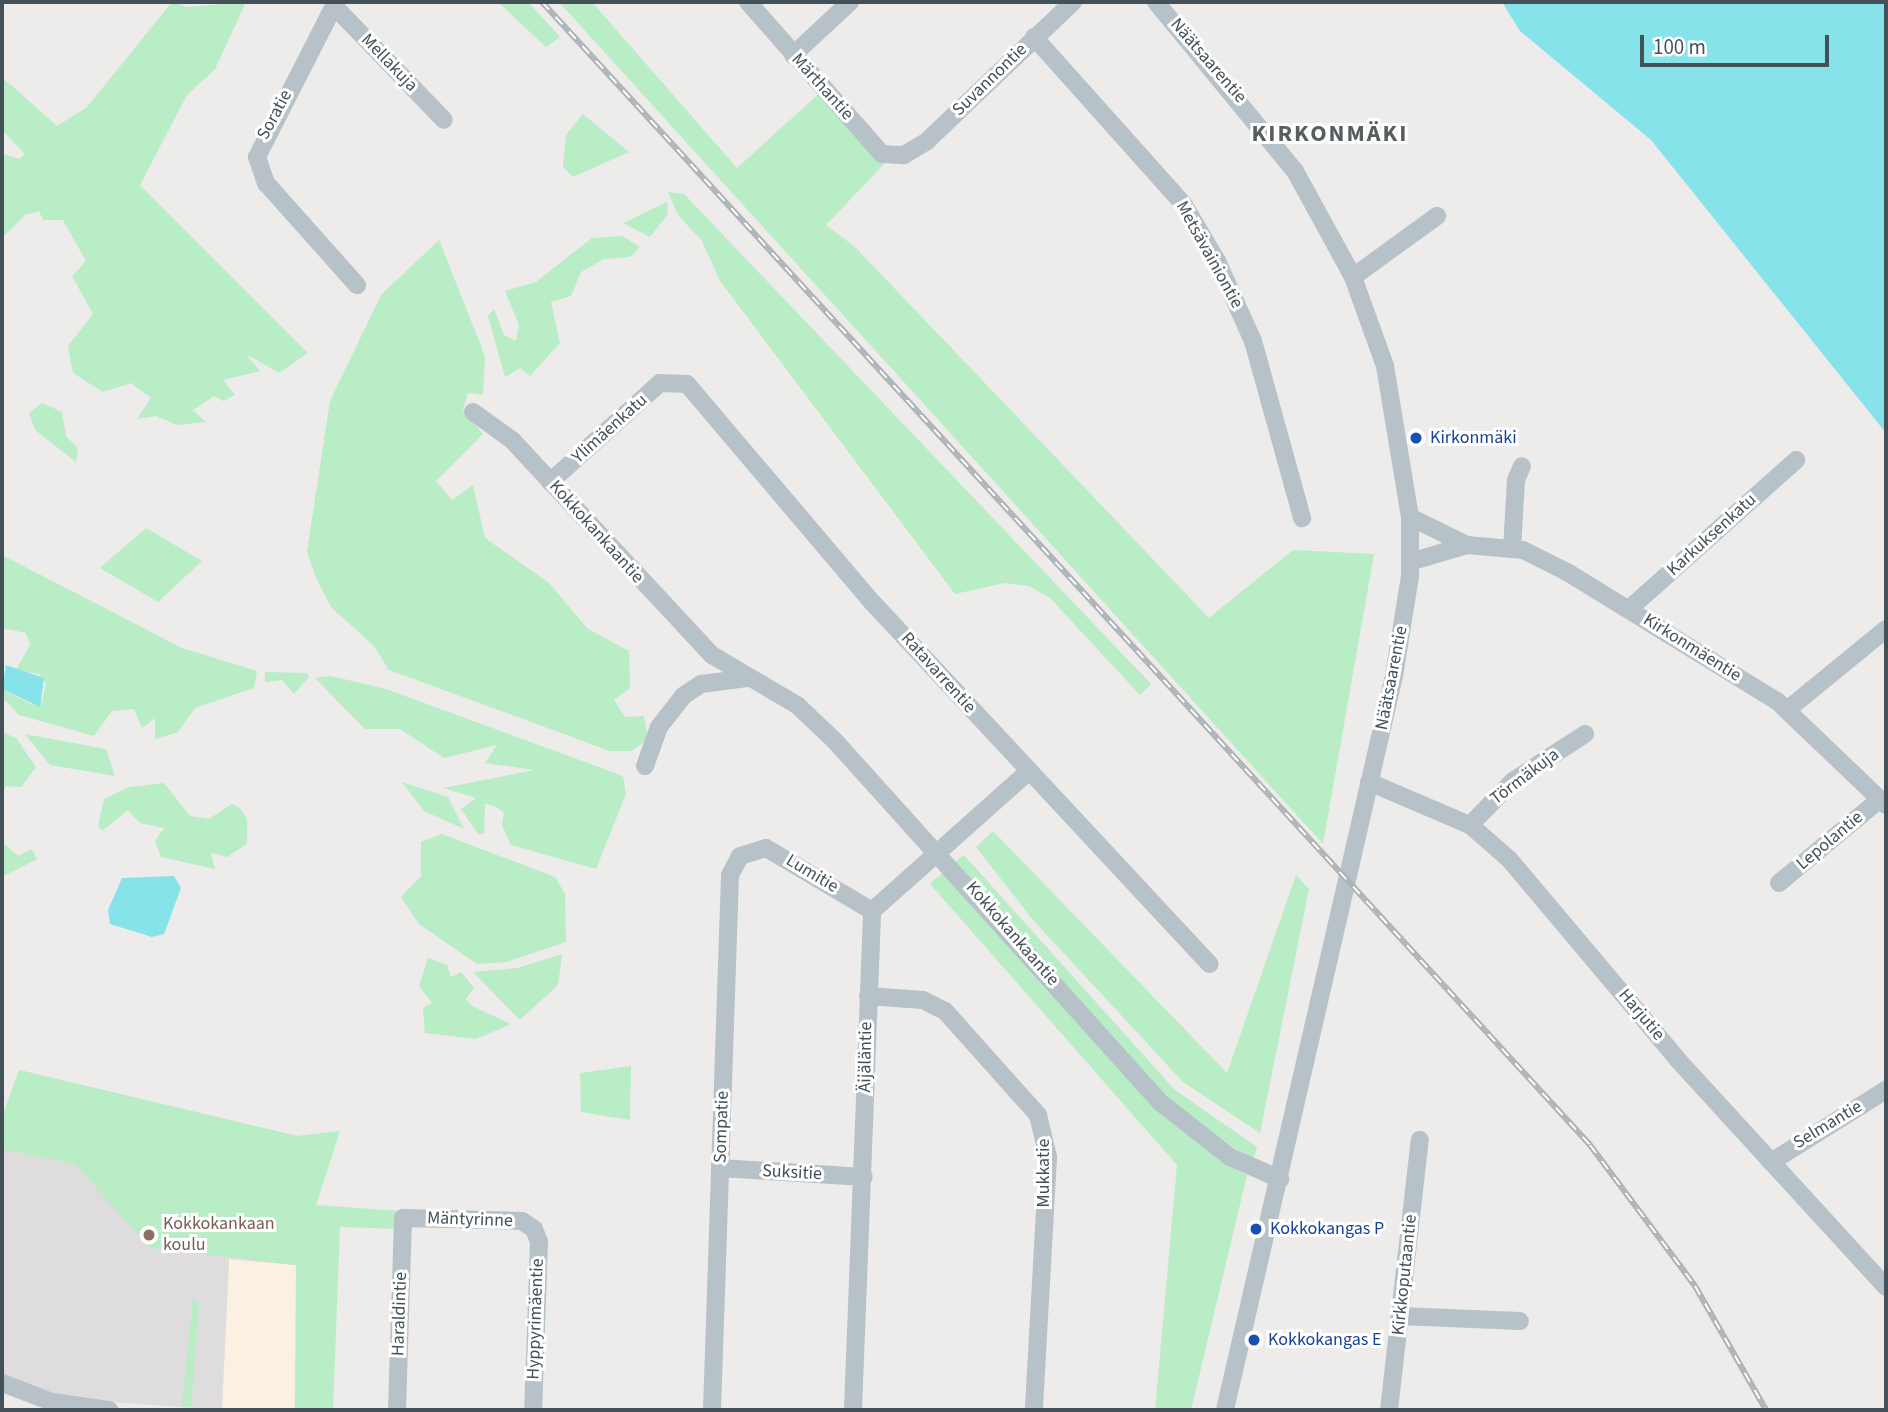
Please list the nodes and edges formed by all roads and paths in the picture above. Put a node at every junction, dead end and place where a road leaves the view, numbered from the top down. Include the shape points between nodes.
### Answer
1 (748, 2) edge
2 (849, 2) edge
3 (1073, 2) edge
4 (1156, 2) edge
5 (335, 4) edge
6 (1034, 37) junction
7 (793, 55) junction
8 (444, 120) dead end
9 (904, 155) joint
10 (1437, 216) dead end
11 (1353, 277) junction
12 (358, 285) dead end
13 (672, 380) joint
14 (473, 412) dead end
15 (1796, 460) dead end
16 (1522, 466) dead end
17 (550, 482) junction
18 (1410, 517) junction
19 (1302, 519) dead end
20 (1467, 545) junction
21 (1512, 549) junction
22 (1410, 562) junction
23 (1629, 609) junction
24 (1886, 629) edge
25 (751, 678) junction
26 (1787, 710) junction
27 (1585, 734) dead end
28 (645, 766) dead end
29 (1027, 773) junction
30 (1370, 782) junction
31 (1883, 802) edge
32 (1470, 825) junction
33 (749, 850) joint
34 (940, 852) junction
35 (1779, 883) dead end
36 (872, 911) junction
37 (1210, 964) dead end
38 (868, 996) junction
39 (1886, 1090) edge
40 (1420, 1140) dead end
41 (1771, 1161) junction
42 (720, 1168) junction
43 (863, 1177) junction
44 (1280, 1179) junction
45 (403, 1217) joint
46 (534, 1229) joint
47 (1886, 1287) edge
48 (1400, 1316) junction
49 (1520, 1321) dead end
50 (2, 1383) edge
51 (51, 1406) edge
52 (109, 1410) edge
53 (397, 1410) edge
54 (533, 1410) edge
55 (712, 1410) edge
56 (853, 1410) edge
57 (1034, 1410) edge
58 (1225, 1410) edge
59 (1389, 1410) edge

1 - 7 street, Märthantie
2 - 7 street
3 - 6 street, Suvannontie
4 - 11 street, Näätsaarentie via 1295,171
5 - 8 street, Mellakuja
5 - 12 street, Soratie via 257,157 266,183
6 - 9 street, Suvannontie via 927,141
6 - 19 street, Metsävainiontie via 1175,194 1217,261 1254,341
7 - 9 street, Märthantie via 882,155
10 - 11 street
11 - 18 street, Näätsaarentie via 1385,366
13 - 17 street, Ylimäenkatu
13 - 29 street, Ratavarrentie via 687,384
14 - 17 street, Kokkokankaantie via 512,440
15 - 23 street, Karkuksenkatu
16 - 21 street via 1516,480
17 - 25 street, Kokkokankaantie via 695,640
18 - 20 street, Kirkonmäentie
18 - 22 street, Näätsaarentie
20 - 21 street, Kirkonmäentie
20 - 22 street, Kirkonmäentie
21 - 23 street, Kirkonmäentie
22 - 30 street, Näätsaarentie
23 - 26 street, Kirkonmäentie
24 - 26 street
25 - 28 street via 719,679 682,696 659,727
25 - 34 street, Kokkokankaantie via 812,718
26 - 31 street, Kirkonmäentie
27 - 32 street, Törmäkuja via 1513,782
29 - 34 street
29 - 37 street, Ratavarrentie
30 - 32 street, Harjutie
30 - 44 street, Näätsaarentie
31 - 35 street, Lepolantie
32 - 41 street, Harjutie via 1509,859
33 - 36 street, Lumitie via 773,851
33 - 42 street, Sompatie via 730,874
34 - 36 street
34 - 44 street, Kokkokankaantie via 1161,1103 1230,1157
36 - 38 street, Äijäläntie
38 - 43 street, Äijäläntie
38 - 57 street, Mukkatie via 923,1000 945,1011 1038,1115 1048,1157
39 - 41 street, Selmantie
40 - 48 street, Kirkkoputaantie
41 - 47 street, Harjutie
42 - 43 street, Suksitie
42 - 55 street, Sompatie
43 - 56 street, Äijäläntie
44 - 58 street, Näätsaarentie
45 - 46 street, Mäntyrinne via 522,1221
45 - 53 street, Haraldintie
46 - 54 street, Hyppyrimäentie via 539,1242
48 - 49 street
48 - 59 street, Kirkkoputaantie
50 - 51 street
51 - 52 street

